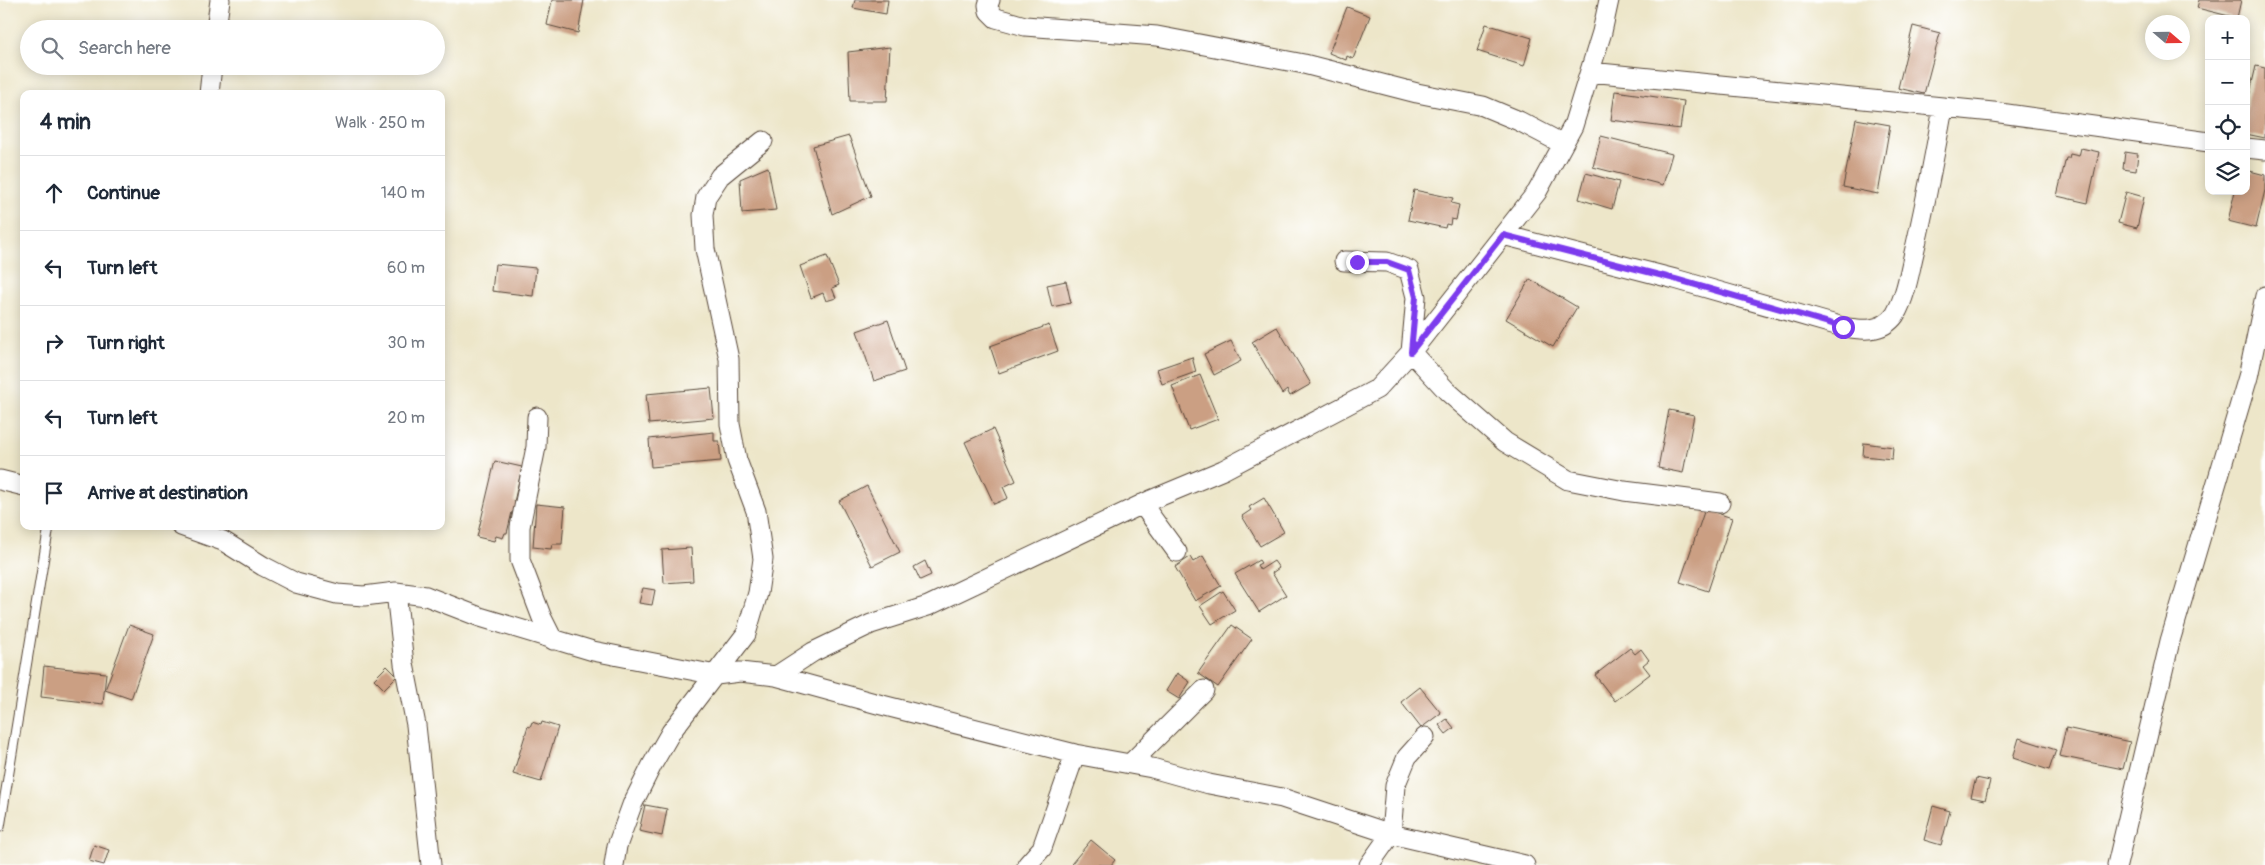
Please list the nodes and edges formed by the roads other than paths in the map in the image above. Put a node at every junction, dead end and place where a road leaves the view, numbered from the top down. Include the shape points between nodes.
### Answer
1 (220, 0) edge
2 (990, 0) edge
3 (1609, 0) edge
4 (217, 20) edge
5 (1590, 72) junction
6 (211, 75) edge
7 (209, 90) edge
8 (1943, 108) junction
9 (763, 141) dead end
10 (2205, 141) edge
11 (1563, 144) junction
12 (2250, 148) edge
13 (2265, 150) edge
14 (1503, 235) junction
15 (1344, 261) dead end
16 (2265, 296) edge
17 (1411, 352) junction
18 (538, 417) dead end
19 (0, 480) edge
20 (20, 485) edge
21 (1720, 502) dead end
22 (1142, 504) junction
23 (48, 530) edge
24 (193, 530) edge
25 (1177, 552) dead end
26 (396, 592) junction
27 (553, 640) junction
28 (716, 674) junction
29 (776, 676) junction
30 (1204, 690) dead end
31 (1425, 737) dead end
32 (1075, 754) junction
33 (1130, 764) junction
34 (0, 827) edge
35 (1391, 834) junction
36 (431, 865) edge
37 (614, 865) edge
38 (1027, 865) edge
39 (1369, 865) edge
40 (1525, 865) edge
41 (2118, 865) edge

1 - 4 street
2 - 11 street via 989,11 996,18 1026,26 1157,36 1304,64 1483,106
3 - 5 street
5 - 8 street
5 - 11 street via 1573,126
6 - 7 street
8 - 10 street
8 - 14 street via 1927,201 1906,287 1894,315 1881,326 1868,331
9 - 28 street via 720,176 706,197 703,215 705,249 729,359 730,424 737,460 756,511 763,559 758,593 746,634
11 - 14 street via 1537,192
12 - 13 street
14 - 17 street
15 - 17 street via 1387,262 1409,270 1416,297
16 - 41 street via 2248,377 2170,641
17 - 21 street via 1447,391 1505,442 1568,480 1624,491
17 - 22 street via 1377,389 1223,470
18 - 27 street via 536,447 520,527 520,560
19 - 20 street
22 - 25 street
22 - 29 street via 928,606 871,624 813,652
23 - 34 lane
24 - 26 street via 223,540 296,583 337,594 364,596
26 - 27 street via 426,596 480,618
26 - 36 street via 404,664 416,725
27 - 28 street via 593,651
28 - 29 street via 740,672
28 - 37 street via 671,732 652,765 632,805 617,846
29 - 32 street
30 - 33 street
31 - 35 street via 1407,757 1395,786
32 - 33 street
32 - 38 street via 1042,848
33 - 35 street via 1282,798
35 - 39 street
35 - 40 street

